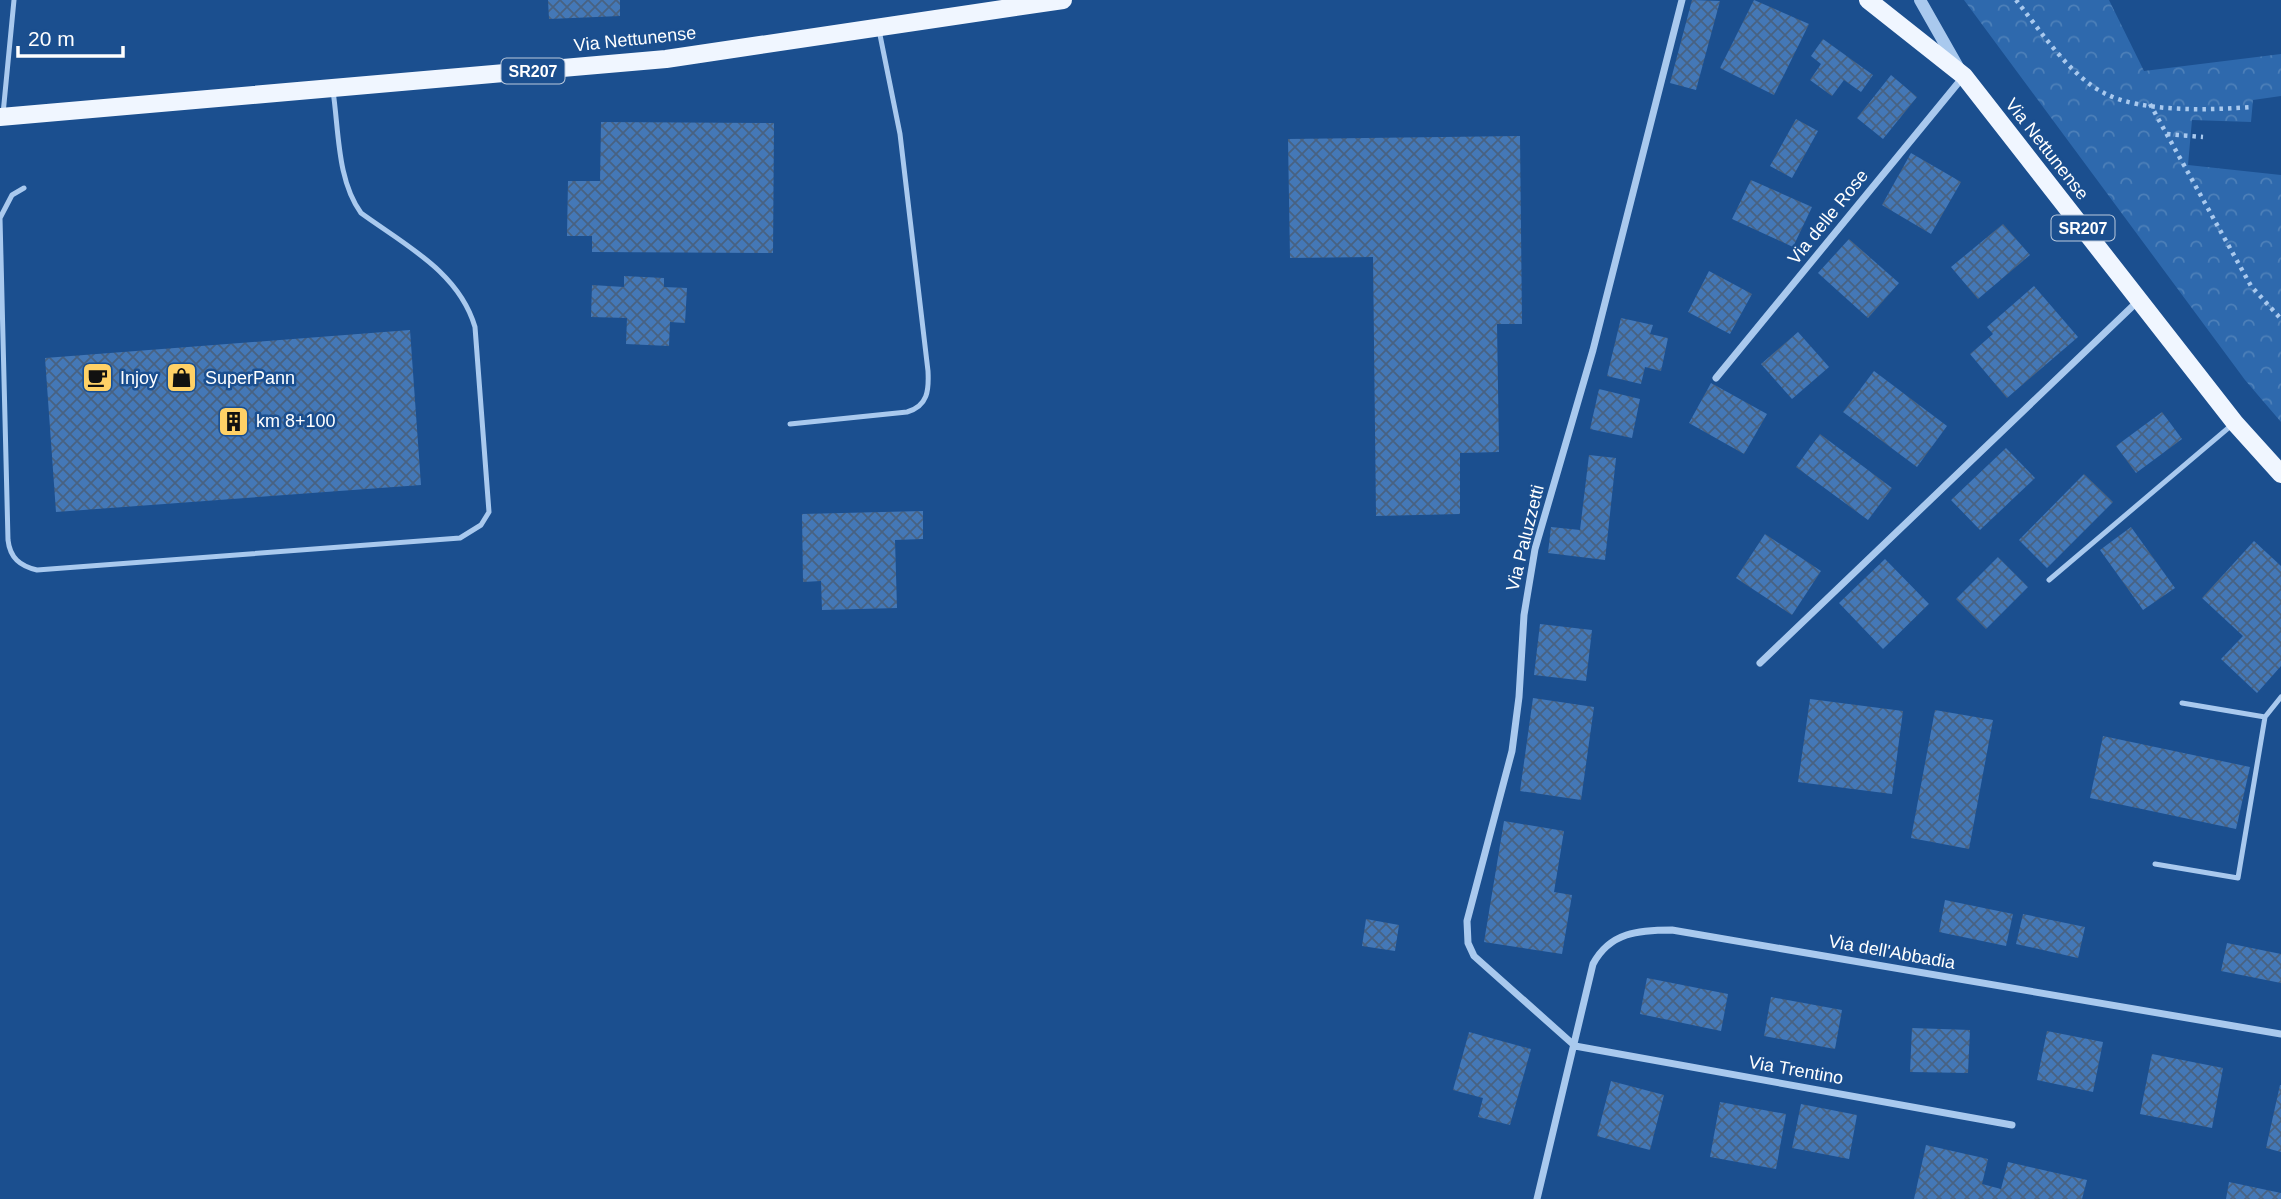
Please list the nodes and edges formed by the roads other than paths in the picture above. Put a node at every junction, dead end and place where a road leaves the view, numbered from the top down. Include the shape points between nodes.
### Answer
1 (14, 0) edge
2 (1063, 0) edge
3 (1682, 0) edge
4 (1868, 0) edge
5 (1920, 0) edge
6 (878, 27) junction
7 (1964, 76) junction
8 (332, 88) junction
9 (1, 117) edge
10 (24, 188) dead end
11 (2139, 300) junction
12 (1716, 378) dead end
13 (2235, 423) junction
14 (790, 424) dead end
15 (2281, 474) edge
16 (2049, 580) dead end
17 (1760, 663) dead end
18 (2281, 697) edge
19 (2182, 703) dead end
20 (2264, 717) junction
21 (2155, 864) dead end
22 (2281, 1034) edge
23 (1575, 1046) junction
24 (2012, 1125) dead end
25 (1537, 1199) edge

1 - 9 lane
2 - 6 main road, Via Nettunense / SR207
3 - 23 street, Via Paluzzetti via 1592,351 1532,561 1512,751 1467,922 1474,956
4 - 7 main road, Via Nettunense / SR207
5 - 7 street
6 - 8 main road, Via Nettunense / SR207 via 666,59
6 - 14 lane via 900,134 927,395 920,407 907,412
7 - 11 main road, Via Nettunense / SR207
7 - 12 street, Via delle Rose
8 - 9 main road, Via Nettunense / SR207
8 - 10 lane via 345,179 354,203 444,275 467,302 475,327 489,512 481,526 460,538 37,570 21,565 8,540 0,218 12,195
11 - 13 main road, Via Nettunense / SR207
11 - 17 street
13 - 15 main road, Via Nettunense / SR207
13 - 16 lane
18 - 20 lane
19 - 20 lane
20 - 21 lane via 2238,878
22 - 23 street, Via dell'Abbadia via 1657,930 1618,937 1598,955
23 - 24 street, Via Trentino
23 - 25 street, Via dell'Abbadia

